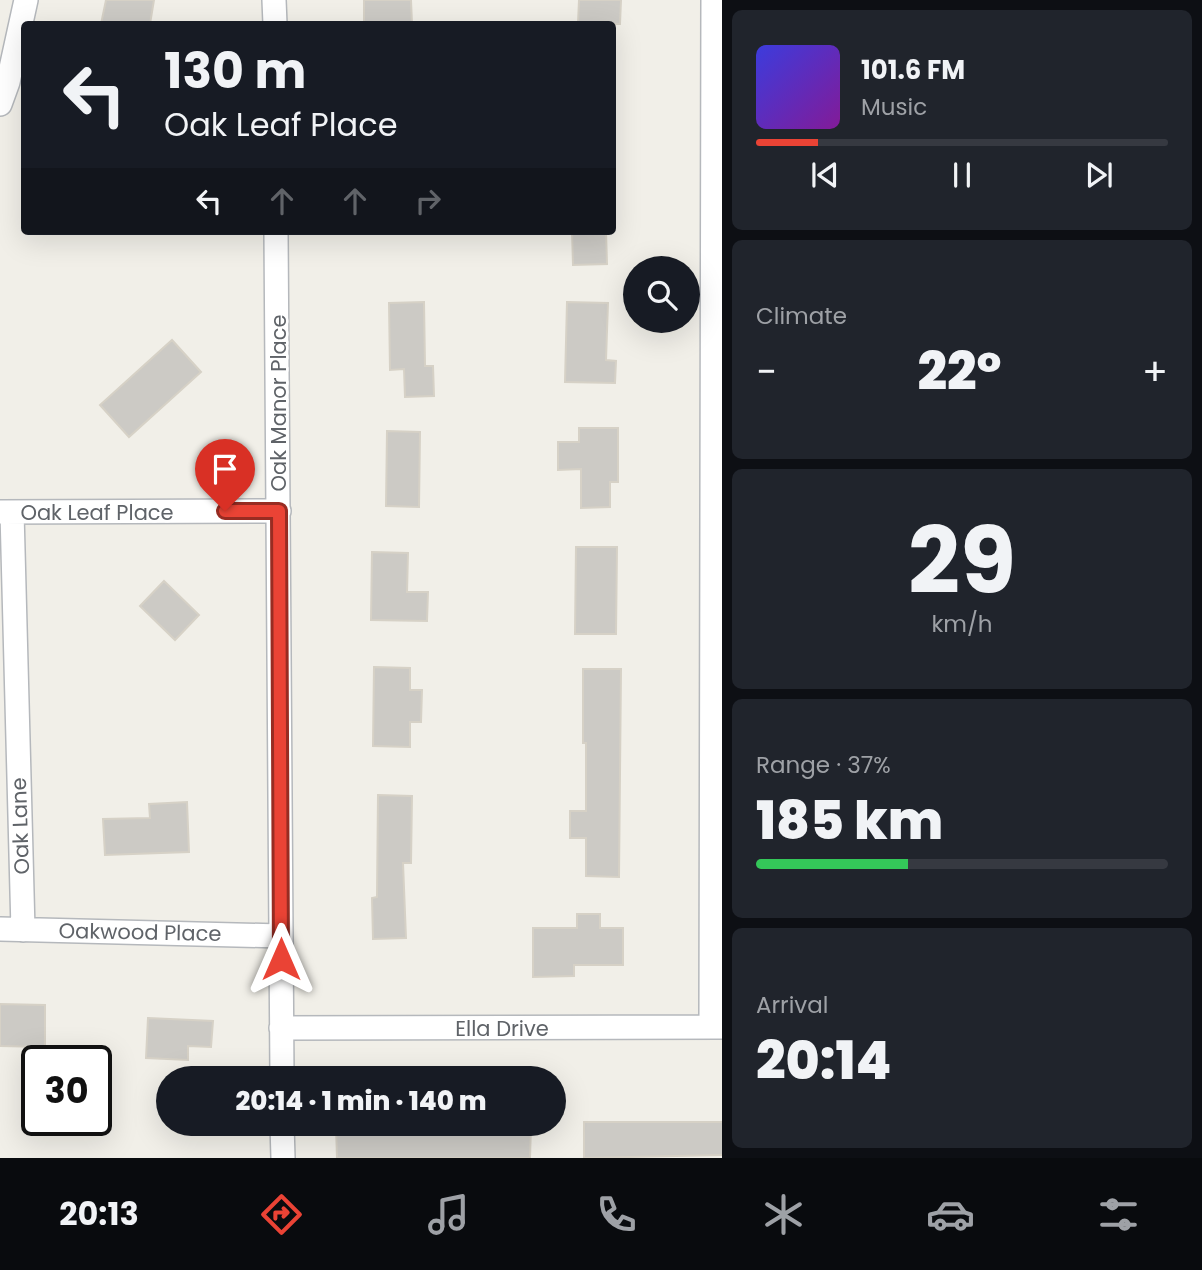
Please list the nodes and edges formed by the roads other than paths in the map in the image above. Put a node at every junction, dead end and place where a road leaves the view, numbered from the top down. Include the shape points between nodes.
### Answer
1 (26, 0) edge
2 (274, 0) edge
3 (713, 0) edge
4 (21, 21) edge
5 (275, 21) edge
6 (21, 23) edge
7 (0, 104) edge
8 (276, 235) edge
9 (279, 511) junction
10 (6, 512) edge
11 (11, 929) edge
12 (280, 936) junction
13 (717, 1027) edge
14 (281, 1028) junction
15 (282, 1066) edge
16 (282, 1136) edge
17 (283, 1158) edge

1 - 4 street
2 - 5 street
3 - 13 street
6 - 7 street
8 - 9 street, Oak Manor Place
9 - 10 street, Oak Leaf Place
9 - 12 street, Oak Manor Place
10 - 11 street, Oak Lane
11 - 12 street, Oakwood Place
12 - 14 street, Oak Manor Place
13 - 14 street, Ella Drive
14 - 15 street, Oak Manor Place
16 - 17 street

